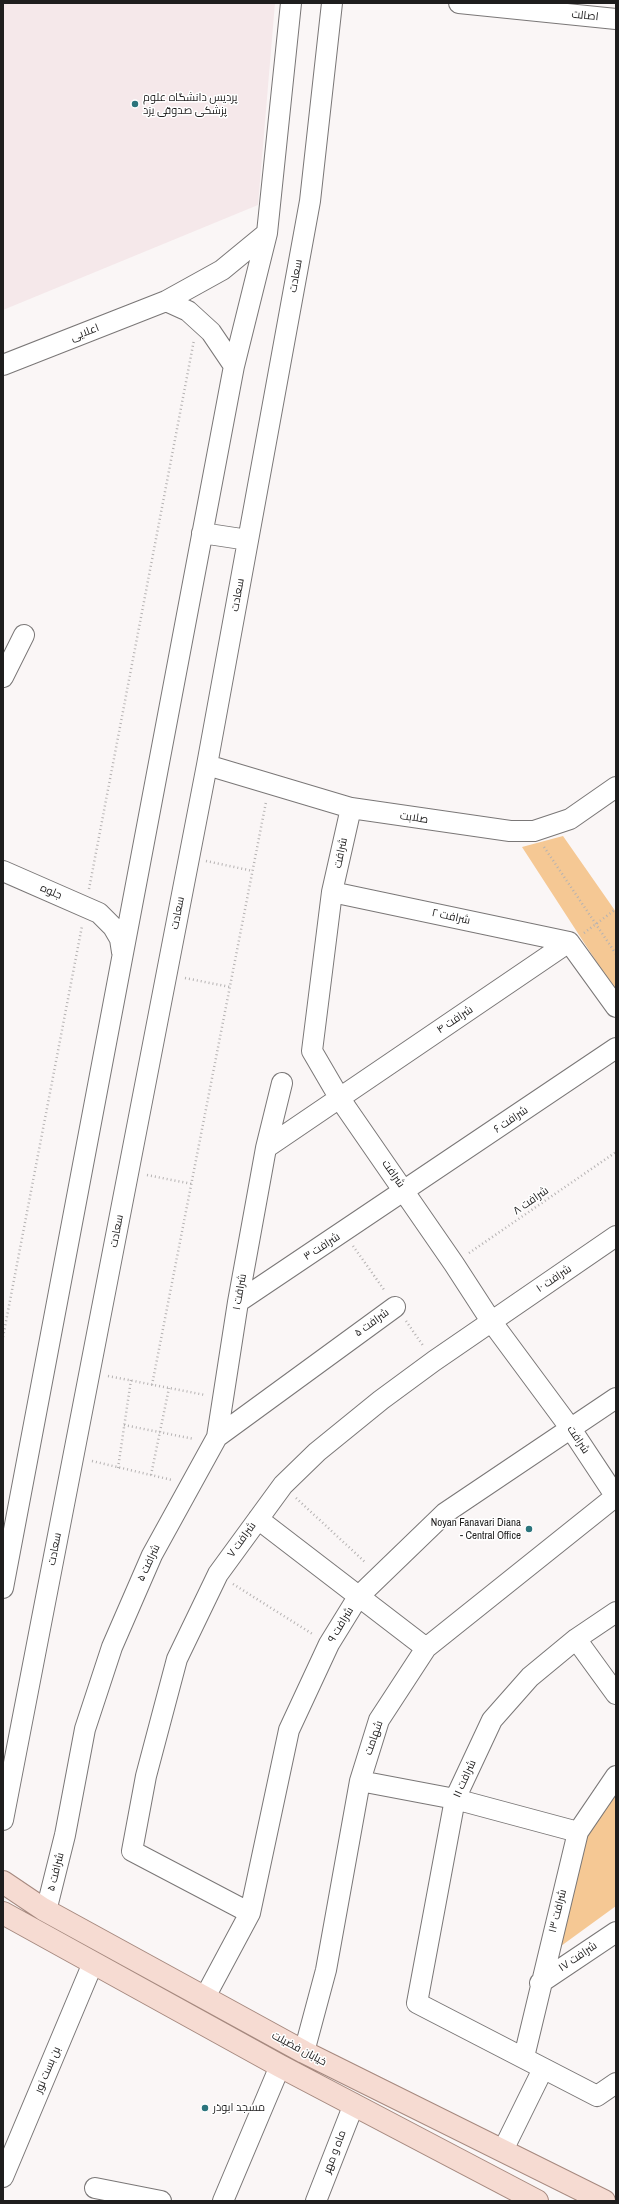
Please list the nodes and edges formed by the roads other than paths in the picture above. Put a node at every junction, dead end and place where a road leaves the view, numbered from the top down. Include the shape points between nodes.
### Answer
1 (290, 3) edge
2 (332, 3) edge
3 (467, 3) edge
4 (550, 8) edge
5 (616, 19) edge
6 (267, 233) junction
7 (166, 301) junction
8 (3, 364) edge
9 (234, 366) junction
10 (202, 533) junction
11 (248, 540) junction
12 (24, 635) dead end
13 (3, 677) edge
14 (207, 765) junction
15 (616, 787) edge
16 (351, 808) junction
17 (4, 873) edge
18 (332, 892) junction
19 (134, 894) junction
20 (92, 910) junction
21 (569, 942) junction
22 (122, 958) junction
23 (616, 1007) edge
24 (616, 1048) edge
25 (282, 1083) dead end
26 (340, 1098) junction
27 (266, 1148) junction
28 (405, 1192) junction
29 (616, 1236) edge
30 (238, 1302) junction
31 (395, 1306) dead end
32 (491, 1321) junction
33 (616, 1398) edge
34 (571, 1429) junction
35 (217, 1437) junction
36 (616, 1496) edge
37 (10, 1518) edge
38 (258, 1519) junction
39 (3, 1563) edge
40 (3, 1586) edge
41 (358, 1597) junction
42 (616, 1612) edge
43 (576, 1639) junction
44 (426, 1648) junction
45 (616, 1694) edge
46 (616, 1776) edge
47 (360, 1781) junction
48 (7, 1785) edge
49 (455, 1799) junction
50 (3, 1820) edge
51 (578, 1832) junction
52 (3, 1882) edge
53 (46, 1910) junction
54 (3, 1913) edge
55 (250, 1913) junction
56 (616, 1932) edge
57 (93, 1963) junction
58 (540, 1983) junction
59 (205, 1997) junction
60 (304, 2052) junction
61 (524, 2057) junction
62 (280, 2066) junction
63 (543, 2069) junction
64 (616, 2084) edge
65 (354, 2104) junction
66 (503, 2150) junction
67 (3, 2177) edge
68 (95, 2188) dead end
69 (533, 2200) edge
70 (161, 2201) edge
71 (223, 2201) edge
72 (316, 2201) edge
73 (604, 2201) edge

1 - 6 street
2 - 11 street, سعادت via 310,201
3 - 4 street, اصالت
4 - 5 street, اصالت
6 - 7 street, اعلایی via 222,270
6 - 9 street
7 - 8 street, اعلایی
7 - 9 street via 188,311 211,332
9 - 10 street
10 - 11 street
10 - 19 street
11 - 14 street, سعادت
12 - 13 street
14 - 16 street, صلابت
14 - 48 street, سعادت
15 - 16 street, صلابت via 570,819 534,831 510,831
16 - 18 street, شرافت
17 - 20 street, جلوه
18 - 21 street, شرافت ۲
18 - 26 street, شرافت via 312,1050
19 - 20 street via 126,902
19 - 22 street
20 - 22 street via 113,927 120,939
21 - 23 street
21 - 26 street, شرافت ۴
22 - 37 street
24 - 28 street, شرافت ۶
25 - 27 street, شرافت ۱
26 - 27 street
26 - 28 street, شرافت
27 - 30 street, شرافت ۱
28 - 30 street, شرافت ۳
28 - 32 street, شرافت
29 - 32 street, شرافت ۱۰
30 - 35 street, شرافت ۱
31 - 35 street, شرافت ۵
32 - 34 street, شرافت
32 - 38 street, شرافت ۷ via 381,1400 317,1452 283,1485
33 - 34 street, شرافت ۹
34 - 36 street, شرافت
34 - 41 street, شرافت ۹ via 445,1513
35 - 53 street, شرافت ۵ via 152,1555 112,1647 86,1729 65,1835
36 - 44 street, شهامت
37 - 40 street
38 - 41 street
38 - 55 street, شرافت ۷ via 218,1574 177,1659 146,1776 132,1851
39 - 40 street via 6,1567
41 - 44 street
41 - 55 street, شرافت ۹ via 329,1644 289,1730
42 - 43 street, شرافت ۱۱
43 - 45 street
43 - 49 street, شرافت ۱۱ via 530,1676 492,1720
44 - 47 street, شهامت via 379,1720
46 - 51 street, شرافت ۱۳
47 - 49 street
47 - 60 street, شهامت via 326,1970
48 - 50 street, سعادت
49 - 51 street
49 - 61 street, شرافت ۱۱ via 417,2003
51 - 58 street, شرافت ۱۳
52 - 53 main road, خیابان فضیلت
53 - 59 main road, خیابان فضیلت
54 - 57 main road
55 - 59 street, شرافت ۹
56 - 58 street, شرافت ۱۷
57 - 62 main road
57 - 67 street, بن بست نور
58 - 61 street, شرافت ۱۳
59 - 60 main road, خیابان فضیلت
60 - 66 main road, خیابان فضیلت
61 - 63 street
62 - 65 main road
62 - 71 street
63 - 64 street via 597,2096
63 - 66 street
65 - 69 main road
65 - 72 street, ماه و مهر
66 - 73 main road, خیابان فضیلت
68 - 70 street

